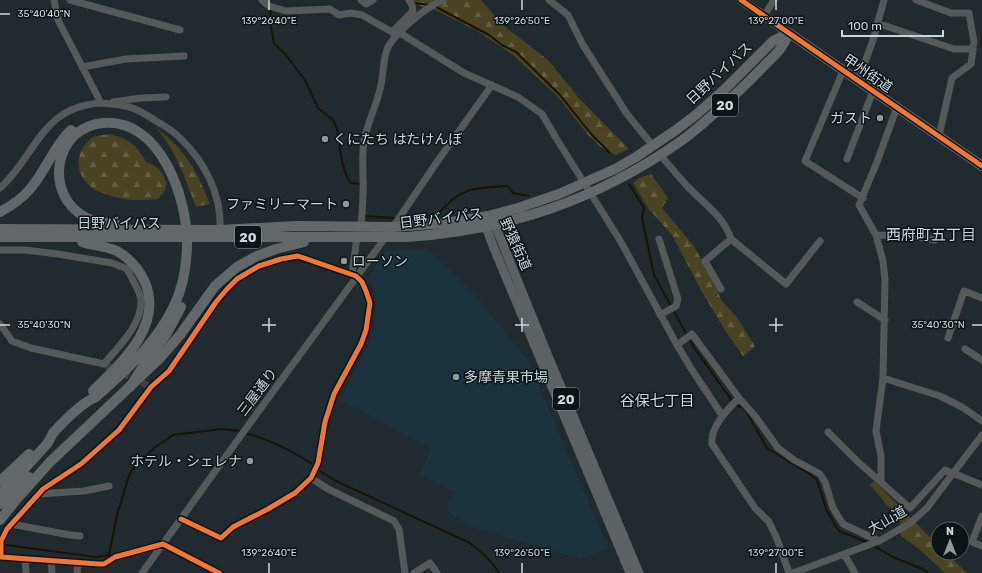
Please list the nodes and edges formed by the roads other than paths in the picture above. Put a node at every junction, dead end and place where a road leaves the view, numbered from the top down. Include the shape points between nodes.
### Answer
1 (54, 0) edge
2 (70, 0) edge
3 (262, 0) edge
4 (361, 0) edge
5 (373, 0) edge
6 (442, 0) edge
7 (549, 0) edge
8 (741, 0) edge
9 (774, 0) edge
10 (884, 0) edge
11 (916, 0) edge
12 (410, 3) edge
13 (764, 16) junction
14 (877, 23) junction
15 (180, 30) dead end
16 (396, 33) junction
17 (789, 33) junction
18 (973, 49) junction
19 (184, 56) dead end
20 (82, 67) junction
21 (843, 71) junction
22 (858, 81) junction
23 (492, 85) junction
24 (873, 92) junction
25 (166, 97) dead end
26 (101, 103) junction
27 (109, 104) junction
28 (897, 107) junction
29 (939, 136) junction
30 (653, 146) junction
31 (660, 155) junction
32 (847, 159) dead end
33 (982, 166) edge
34 (0, 188) edge
35 (863, 198) junction
36 (0, 212) edge
37 (488, 216) junction
38 (188, 218) junction
39 (361, 226) junction
40 (393, 226) junction
41 (490, 226) junction
42 (0, 229) edge
43 (131, 230) junction
44 (220, 230) junction
45 (876, 235) junction
46 (0, 237) edge
47 (71, 237) junction
48 (357, 237) junction
49 (385, 237) junction
50 (319, 238) junction
51 (659, 239) dead end
52 (731, 239) junction
53 (820, 240) dead end
54 (935, 240) dead end
55 (0, 250) edge
56 (190, 255) junction
57 (354, 275) junction
58 (721, 289) dead end
59 (982, 298) edge
60 (857, 302) dead end
61 (660, 316) junction
62 (885, 320) junction
63 (0, 324) edge
64 (948, 338) dead end
65 (677, 345) junction
66 (965, 349) dead end
67 (982, 360) edge
68 (883, 378) junction
69 (130, 387) junction
70 (89, 400) junction
71 (735, 401) junction
72 (722, 415) junction
73 (982, 421) edge
74 (828, 432) dead end
75 (52, 435) junction
76 (982, 435) edge
77 (50, 462) junction
78 (954, 474) junction
79 (311, 478) junction
80 (0, 481) edge
81 (882, 482) junction
82 (982, 484) edge
83 (108, 486) dead end
84 (0, 494) edge
85 (38, 494) junction
86 (0, 504) edge
87 (982, 516) edge
88 (181, 519) junction
89 (0, 520) edge
90 (11, 524) junction
91 (80, 536) dead end
92 (874, 543) junction
93 (163, 544) junction
94 (982, 546) edge
95 (844, 554) junction
96 (25, 559) junction
97 (51, 560) junction
98 (78, 563) junction
99 (26, 573) edge
100 (52, 573) edge
101 (77, 573) edge
102 (142, 573) edge
103 (219, 573) edge
104 (406, 573) edge
105 (414, 573) edge
106 (436, 573) edge
107 (630, 573) edge
108 (639, 573) edge
109 (789, 573) edge
110 (793, 573) edge
111 (855, 573) edge

1 - 20 street via 58,20
2 - 15 street
3 - 16 street via 269,6 286,11 330,9 339,15 362,15
4 - 5 street via 366,4
6 - 16 street
7 - 30 street via 568,15 583,45 627,114
8 - 13 main road, 甲州街道
9 - 13 street
10 - 14 street
11 - 18 street via 951,13 969,13
12 - 16 street via 413,11
13 - 17 main road, 甲州街道
14 - 18 street via 954,49
14 - 22 street
16 - 23 street via 464,73
16 - 39 street via 388,47 380,91 364,140
17 - 21 highway, 甲州街道
17 - 30 highway, 日野バイパス / 20 via 773,41 726,88
17 - 31 highway, 日野バイパス / 20 via 782,48 738,93 682,141
18 - 29 street via 971,64 952,78
19 - 20 street via 126,59
20 - 26 street
21 - 22 highway, 甲州街道
21 - 35 street via 805,161
22 - 24 highway, 甲州街道
23 - 40 street, 三屋通り
23 - 61 street via 518,97 542,114 621,242
24 - 28 highway, 甲州街道
24 - 32 street
25 - 27 street via 114,101
26 - 27 street
26 - 34 street via 88,104 58,118 39,137 19,168
27 - 44 street via 128,106 147,115 170,129 192,151 216,193 221,217
28 - 29 highway, 甲州街道
28 - 35 street
29 - 33 highway, 甲州街道
30 - 37 highway, 日野バイパス / 20 via 579,186
31 - 41 highway, 日野バイパス / 20 via 585,196 541,212
31 - 52 street via 720,218
35 - 45 street via 860,205
36 - 38 highway via 30,189 59,144 73,128 89,120 108,116 125,118 137,123 161,145 183,186
37 - 40 highway, 日野バイパス / 20 via 446,223
37 - 41 main road, 野猿街道 / 20
38 - 43 highway via 173,177 147,139 132,128 118,123 88,127 68,143 62,154 59,172 63,192 73,208 87,218 102,223 121,224
38 - 56 highway
39 - 40 highway, 日野バイパス / 20
39 - 44 highway, 日野バイパス / 20
40 - 49 street, 三屋通り
41 - 49 highway, 日野バイパス / 20 via 433,235
41 - 107 main road, 野猿街道 / 20
41 - 108 main road, 野猿街道 / 20 via 548,356
42 - 43 highway, 日野バイパス / 20
43 - 44 highway, 日野バイパス / 20
45 - 54 street via 912,236
45 - 62 street via 884,268
46 - 47 highway, 日野バイパス / 20
47 - 50 highway, 日野バイパス / 20
47 - 70 highway via 85,243 107,247 124,256 140,273 148,294 148,314 141,336 122,362 91,392
48 - 49 highway, 日野バイパス / 20
48 - 50 highway, 日野バイパス / 20
48 - 57 street
49 - 57 street, 三屋通り
50 - 69 highway via 266,252 237,267 215,286 180,335
51 - 61 street via 678,299 676,306
52 - 53 street via 786,284
52 - 58 street via 705,261
55 - 63 street via 45,252 112,262 128,270 141,300 138,317 130,334 104,364 31,348 12,341
56 - 69 highway via 190,279 179,313
56 - 70 highway via 177,298 159,332 134,361 96,397
57 - 79 street via 364,286 370,303 366,330 334,394 325,422 318,463
57 - 85 street via 298,256 269,262 243,275 226,289 169,371 151,386 119,430 81,464
57 - 88 street, 三屋通り via 302,353
59 - 64 street via 964,291
60 - 62 street
61 - 65 street
62 - 68 street
65 - 71 street via 692,334
65 - 72 street
66 - 67 street
68 - 73 street via 940,396
68 - 81 street via 876,432 881,456
69 - 77 highway
70 - 75 highway
71 - 72 street
71 - 92 street via 755,416 778,448 820,474 833,508 843,524
72 - 109 street via 711,438 712,444 755,508 769,522
74 - 81 street
75 - 80 highway via 44,438
75 - 84 highway via 33,460
76 - 78 street, 大山道
77 - 86 highway via 30,476
77 - 89 highway
78 - 81 street via 945,470 910,508
78 - 82 street
78 - 92 street, 大山道 via 919,516
79 - 88 street via 295,493 233,528 221,538
79 - 104 street via 394,521 399,529
83 - 85 street via 84,491
85 - 90 street
87 - 94 street via 972,542
88 - 93 street, 三屋通り
90 - 91 street
90 - 96 street via 1,541 1,557
92 - 95 street, 大山道
93 - 98 street via 115,558 104,564
93 - 102 street, 三屋通り
93 - 103 street
95 - 110 street, 大山道
95 - 111 street
96 - 97 street
96 - 99 street
97 - 98 street
97 - 100 street
98 - 101 street
105 - 106 street via 430,563

